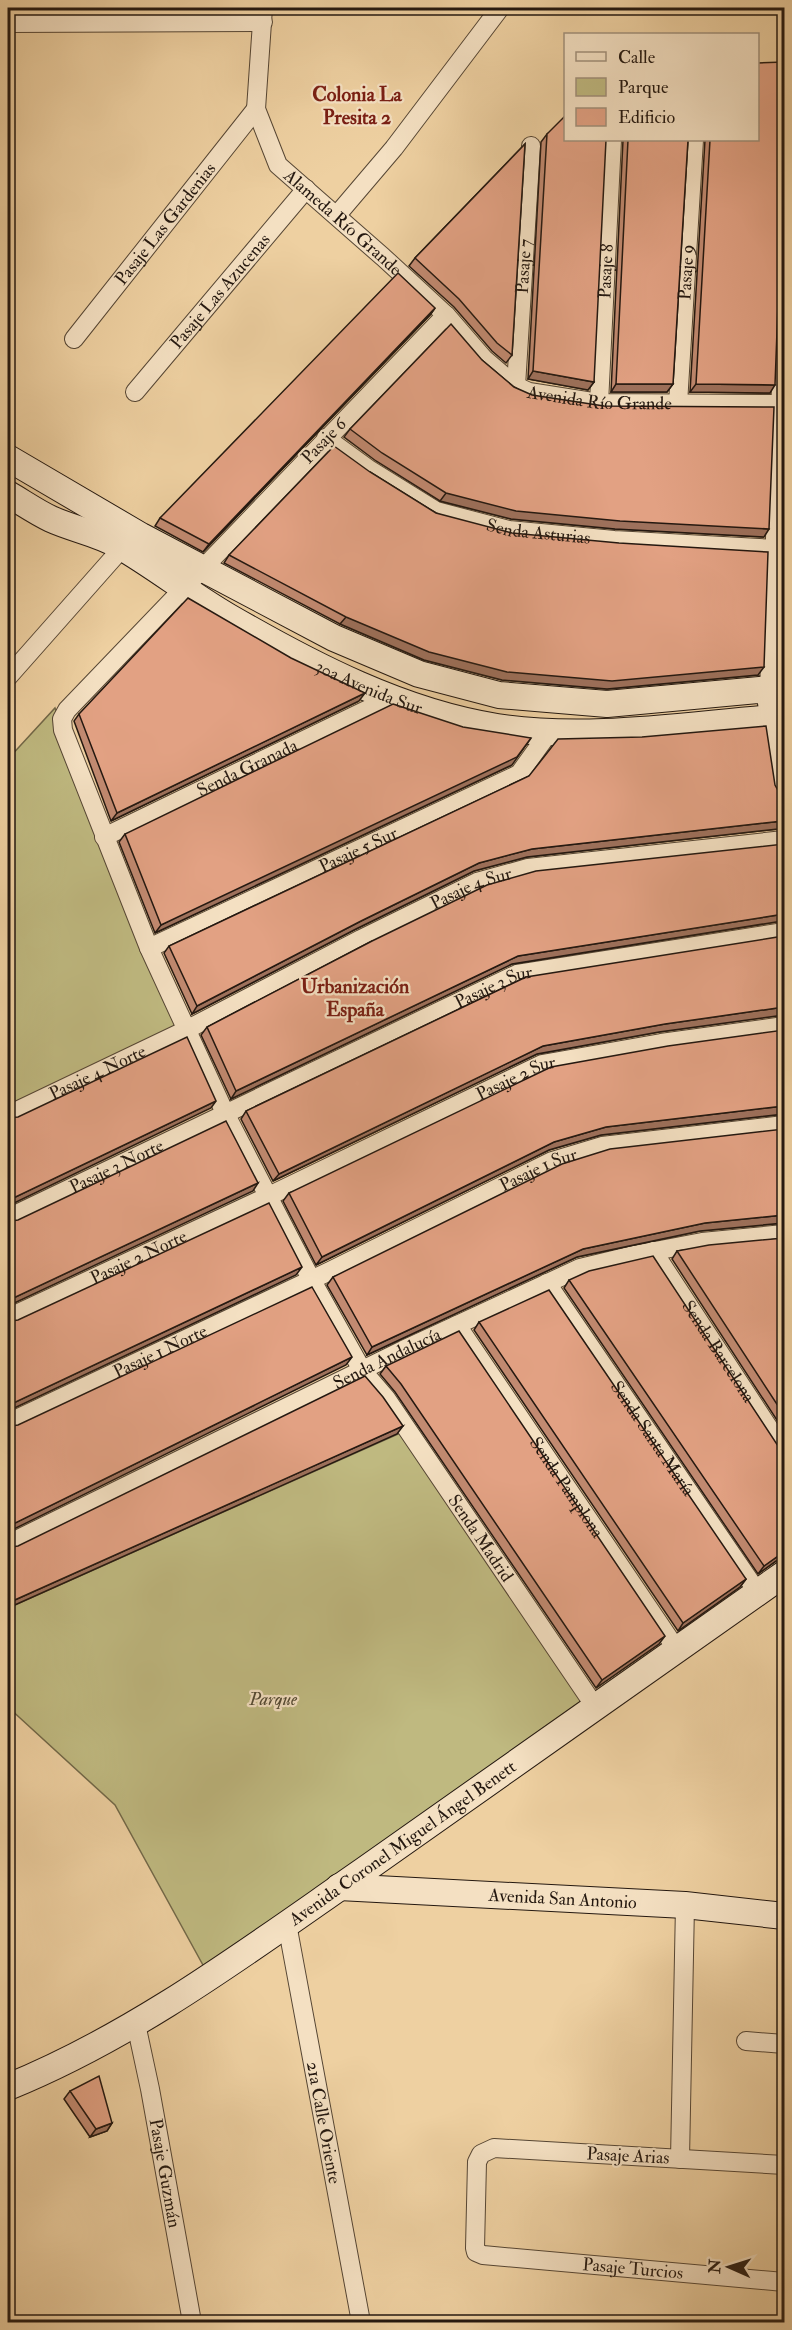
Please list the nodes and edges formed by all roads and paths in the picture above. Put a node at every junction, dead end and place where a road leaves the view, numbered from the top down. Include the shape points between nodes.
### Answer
1 (500, 8) edge
2 (263, 15) edge
3 (8, 23) edge
4 (256, 109) junction
5 (612, 141) edge
6 (694, 141) edge
7 (531, 146) dead end
8 (306, 189) junction
9 (337, 215) junction
10 (784, 312) edge
11 (446, 315) junction
12 (74, 339) dead end
13 (516, 386) junction
14 (135, 392) dead end
15 (599, 404) junction
16 (678, 404) junction
17 (783, 404) edge
18 (326, 438) junction
19 (8, 458) edge
20 (8, 494) edge
21 (129, 540) junction
22 (776, 549) junction
23 (203, 567) junction
24 (183, 587) junction
25 (8, 677) edge
26 (453, 683) junction
27 (770, 689) junction
28 (391, 698) junction
29 (441, 715) junction
30 (550, 731) junction
31 (778, 731) edge
32 (784, 791) edge
33 (104, 837) junction
34 (784, 840) edge
35 (784, 932) edge
36 (149, 948) junction
37 (784, 1026) edge
38 (186, 1030) junction
39 (225, 1113) junction
40 (8, 1115) edge
41 (784, 1125) edge
42 (269, 1196) junction
43 (8, 1218) edge
44 (784, 1233) edge
45 (653, 1251) junction
46 (311, 1279) junction
47 (547, 1284) junction
48 (8, 1318) edge
49 (457, 1325) junction
50 (362, 1370) junction
51 (8, 1423) edge
52 (784, 1451) edge
53 (8, 1544) edge
54 (784, 1574) edge
55 (758, 1593) junction
56 (677, 1650) junction
57 (596, 1708) junction
58 (339, 1887) junction
59 (685, 1905) junction
60 (784, 1916) edge
61 (287, 1924) junction
62 (136, 2024) junction
63 (746, 2041) dead end
64 (784, 2044) edge
65 (8, 2087) edge
66 (680, 2159) junction
67 (784, 2164) edge
68 (483, 2255) joint
69 (784, 2282) edge
70 (192, 2322) edge
71 (361, 2322) edge

1 - 9 street via 394,148
2 - 3 street
2 - 4 street, Alameda Río Grande
4 - 8 street, Alameda Río Grande via 278,165
4 - 12 street, Pasaje Las Gardenias
5 - 15 street, Pasaje 8
6 - 16 street, Pasaje 9
7 - 13 street, Pasaje 7
8 - 9 street, Alameda Río Grande
8 - 14 street, Pasaje Las Azucenas
9 - 11 street, Alameda Río Grande
10 - 17 street
11 - 13 street, Avenida Río Grande via 484,359
11 - 18 street, Pasaje 6
13 - 15 street, Avenida Río Grande via 529,392
15 - 16 street, Avenida Río Grande
16 - 17 street, Avenida Río Grande
17 - 22 street
18 - 22 street, Senda Asturias via 436,511 509,530
18 - 23 street, Pasaje 6
19 - 21 street, 30a Avenida Sur
20 - 21 street, 30a Avenida Sur via 51,519
21 - 23 street, 30a Avenida Sur
21 - 24 street, 30a Avenida Sur
21 - 25 street
22 - 27 street
23 - 24 street, Pasaje 6
23 - 26 street, 30a Avenida Sur via 334,638 419,674
24 - 28 street, 30a Avenida Sur via 297,654
24 - 33 street, Pasaje 6 via 62,719
26 - 27 street, 30a Avenida Sur via 499,695 607,704
26 - 29 street
27 - 31 street
28 - 29 street, 30a Avenida Sur
28 - 33 street, Senda Granada
29 - 30 street, 30a Avenida Sur via 500,727
30 - 31 street, 30a Avenida Sur
30 - 36 street, Pasaje 5 Sur via 519,774
31 - 32 street
33 - 36 street, Senda Madrid
34 - 38 street, Pasaje 4 Sur via 528,868 477,882
35 - 39 street, Pasaje 3 Sur via 517,974
36 - 38 street, Senda Madrid
37 - 42 street, Pasaje 2 Sur via 542,1064
38 - 39 street, Senda Madrid
38 - 40 street, Pasaje 4 Norte
39 - 42 street, Senda Madrid
39 - 43 street, Pasaje 3 Norte
41 - 46 street, Pasaje 1 Sur via 602,1146 552,1161
42 - 46 street, Senda Madrid
42 - 48 street, Pasaje 2 Norte
44 - 45 street, Senda Andalucía
45 - 47 street, Senda Andalucía via 579,1269
45 - 52 street, Senda Barcelona
46 - 50 street, Senda Madrid
46 - 51 street, Pasaje 1 Norte
47 - 49 street, Senda Andalucía
47 - 55 street, Senda Santa María
49 - 50 street, Senda Andalucía
49 - 56 street, Senda Pamplona
50 - 53 street, Senda Andalucía
50 - 57 street, Senda Madrid via 386,1398
54 - 55 street, Avenida Coronel Miguel Ángel Benett
55 - 56 street, Avenida Coronel Miguel Ángel Benett
56 - 57 street, Avenida Coronel Miguel Ángel Benett
57 - 58 street, Avenida Coronel Miguel Ángel Benett
58 - 59 street, Avenida San Antonio
58 - 61 street, Avenida Coronel Miguel Ángel Benett
59 - 60 street, Avenida San Antonio
59 - 66 street
61 - 62 street, Avenida Coronel Miguel Ángel Benett
61 - 71 street, 21a Calle Oriente
62 - 65 street, Avenida Coronel Miguel Ángel Benett
62 - 70 street, Pasaje Guzmán
63 - 64 street
66 - 67 street, Pasaje Arias
66 - 68 street, Pasaje Arias via 494,2148 481,2154 477,2162 475,2248
68 - 69 street, Pasaje Turcios

